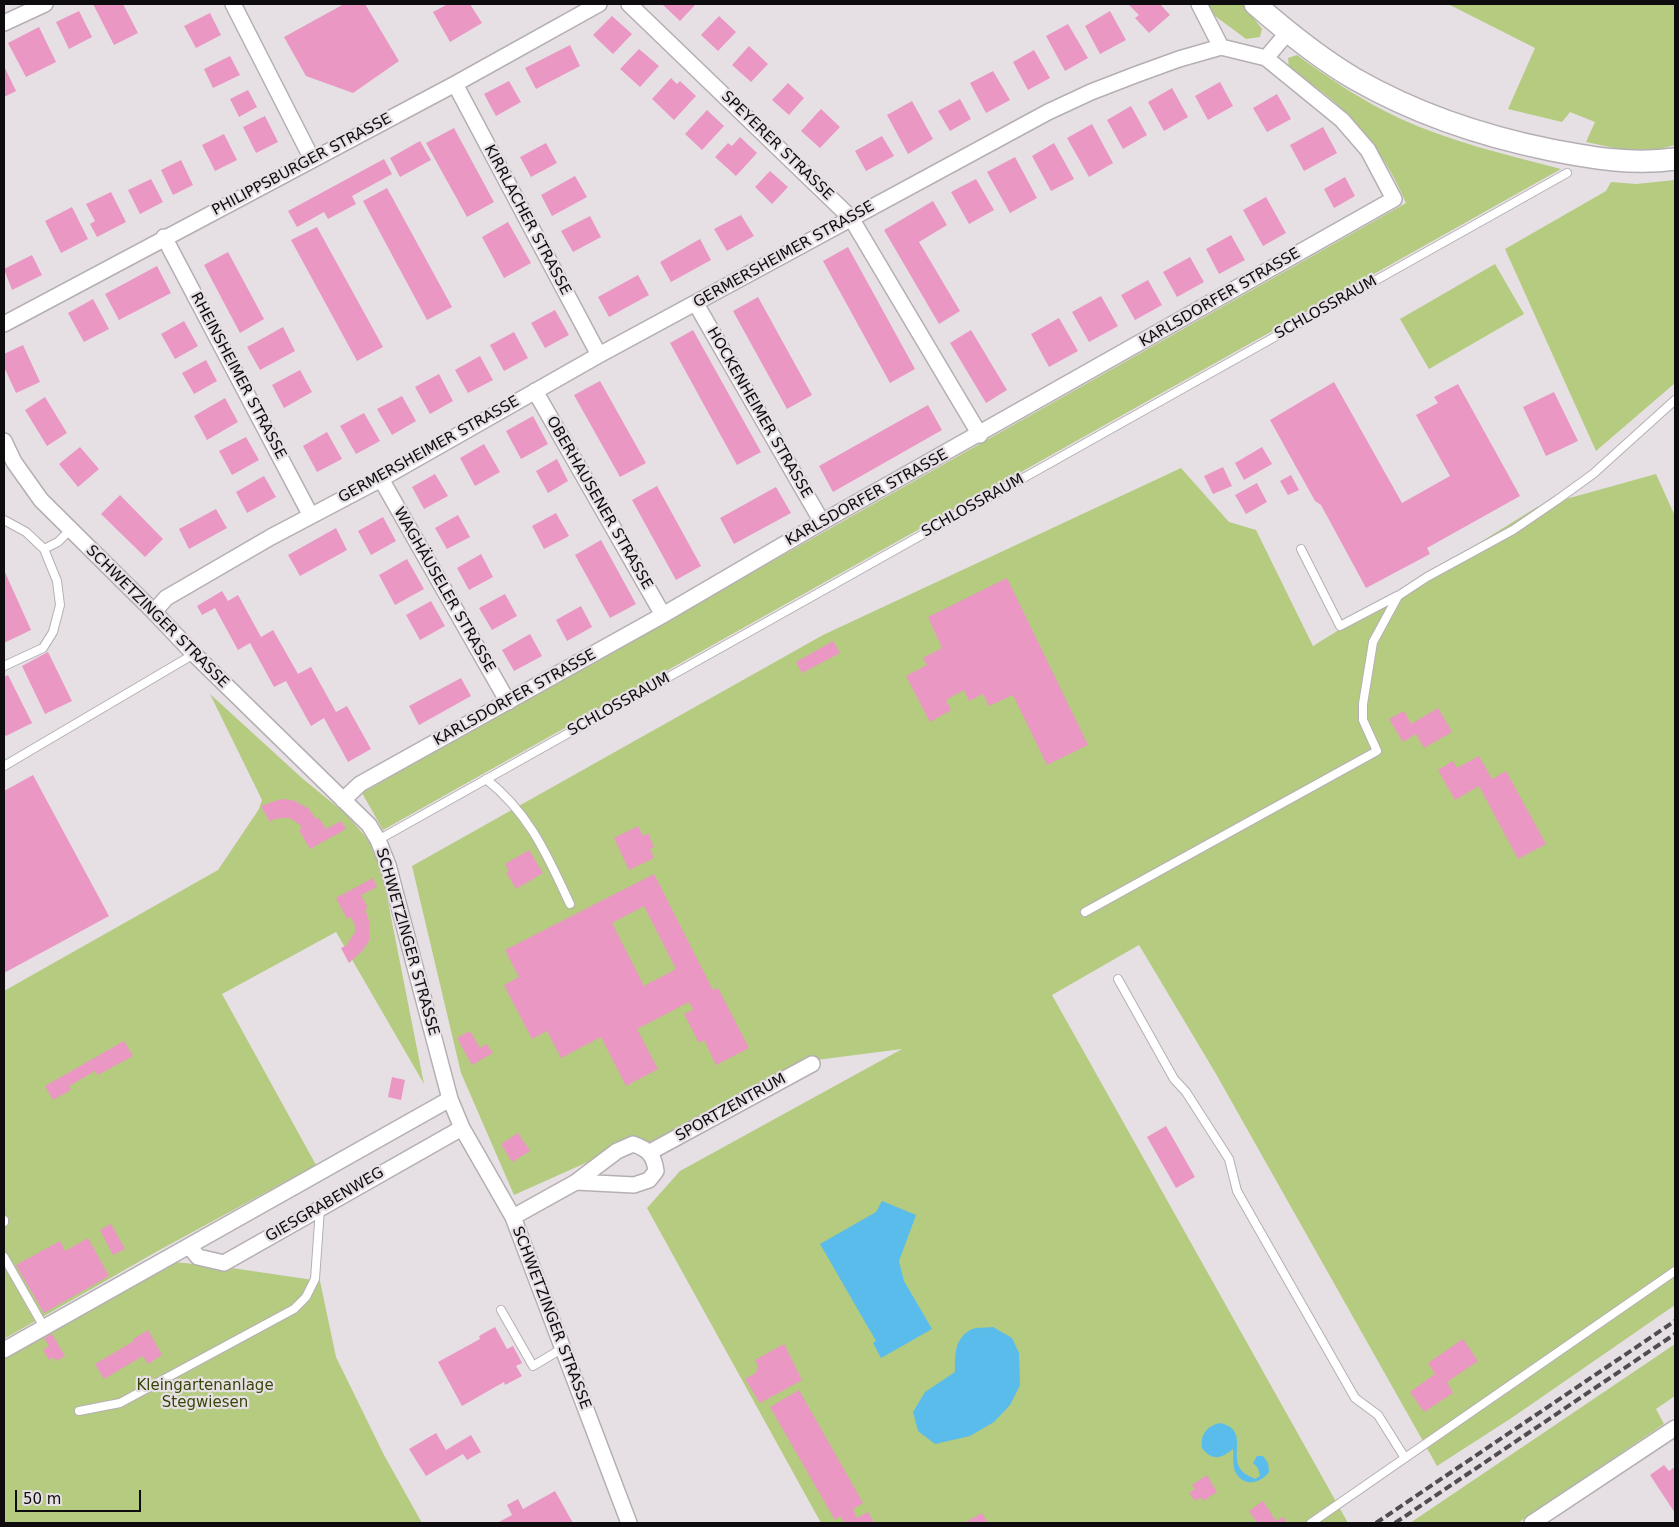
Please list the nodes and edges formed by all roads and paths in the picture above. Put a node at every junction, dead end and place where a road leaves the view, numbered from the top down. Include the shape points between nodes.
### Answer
1 (45, 4) edge
2 (233, 4) edge
3 (599, 4) edge
4 (629, 4) edge
5 (1199, 4) edge
6 (1255, 4) edge
7 (4, 23) edge
8 (1288, 32) junction
9 (1221, 47) junction
10 (1266, 58) junction
11 (455, 84) junction
12 (312, 159) junction
13 (1675, 159) edge
14 (1567, 173) dead end
15 (1394, 199) joint
16 (851, 218) junction
17 (164, 237) junction
18 (696, 304) junction
19 (4, 324) edge
20 (599, 355) junction
21 (536, 391) junction
22 (1675, 400) edge
23 (980, 434) junction
24 (4, 441) edge
25 (381, 479) junction
26 (311, 516) junction
27 (4, 520) edge
28 (822, 522) junction
29 (70, 530) junction
30 (44, 549) junction
31 (1301, 549) dead end
32 (1398, 596) junction
33 (154, 612) junction
34 (663, 614) junction
35 (194, 654) junction
36 (4, 666) edge
37 (508, 702) junction
38 (4, 766) edge
39 (486, 779) junction
40 (343, 800) junction
41 (378, 840) junction
42 (570, 904) dead end
43 (1085, 912) dead end
44 (1118, 979) dead end
45 (812, 1064) dead end
46 (450, 1099) junction
47 (462, 1128) junction
48 (650, 1152) junction
49 (576, 1182) junction
50 (320, 1207) junction
51 (513, 1217) junction
52 (189, 1246) junction
53 (4, 1258) edge
54 (1675, 1272) edge
55 (501, 1310) dead end
56 (44, 1327) junction
57 (563, 1348) junction
58 (4, 1350) edge
59 (79, 1411) dead end
60 (1675, 1428) edge
61 (1405, 1458) junction
62 (630, 1523) edge
63 (1311, 1523) edge
64 (1532, 1523) edge

1 - 7 street
2 - 12 street
3 - 11 street, PHILIPPSBURGER STRASSE
4 - 16 street, SPEYERER STRASSE
5 - 9 street
6 - 8 main road
8 - 10 street
8 - 13 main road via 1355,79 1435,118 1473,131 1603,160 1648,162
9 - 10 street, GERMERSHEIMER STRASSE
9 - 16 street, GERMERSHEIMER STRASSE via 1179,58 1091,92
10 - 15 street, GERMERSHEIMER STRASSE via 1342,120 1368,150
11 - 12 street, PHILIPPSBURGER STRASSE
11 - 20 street, KIRRLACHER STRASSE
12 - 17 street, PHILIPPSBURGER STRASSE
14 - 39 lane, SCHLOSSRAUM
15 - 23 street, KARLSDORFER STRASSE
16 - 18 street, GERMERSHEIMER STRASSE
16 - 23 street, SPEYERER STRASSE
17 - 19 street, PHILIPPSBURGER STRASSE
17 - 26 street, RHEINSHEIMER STRASSE
18 - 20 street, GERMERSHEIMER STRASSE
18 - 28 street, HOCKENHEIMER STRASSE
20 - 21 street, GERMERSHEIMER STRASSE
21 - 25 street, GERMERSHEIMER STRASSE
21 - 34 street, OBERHAUSENER STRASSE
22 - 32 lane via 1593,474 1557,500 1513,530
23 - 28 street, KARLSDORFER STRASSE
24 - 29 street, SCHWETZINGER STRASSE via 14,462 41,500
25 - 26 street, GERMERSHEIMER STRASSE
25 - 37 street, WAGHÄUSELER STRASSE
26 - 33 street, GERMERSHEIMER STRASSE via 196,579 166,598
27 - 30 lane via 26,532
28 - 34 street, KARLSDORFER STRASSE
29 - 30 lane via 58,542
29 - 33 street, SCHWETZINGER STRASSE
30 - 36 lane via 57,580 60,605 54,632 43,648
31 - 32 lane via 1340,626
32 - 43 lane via 1373,642 1363,704 1363,720 1378,751
33 - 35 street, SCHWETZINGER STRASSE
34 - 37 street, KARLSDORFER STRASSE
35 - 38 lane
35 - 40 street, SCHWETZINGER STRASSE
37 - 40 street, KARLSDORFER STRASSE via 360,784
39 - 41 lane, SCHLOSSRAUM
39 - 42 lane via 504,793 524,816
40 - 41 street, SCHWETZINGER STRASSE via 369,825
41 - 46 street, SCHWETZINGER STRASSE via 388,865
44 - 61 lane via 1174,1079 1186,1092 1229,1159 1237,1191 1355,1398 1378,1414
45 - 48 street, SPORTZENTRUM
46 - 47 street, SCHWETZINGER STRASSE
46 - 52 street, GIESGRABENWEG
47 - 50 street, GIESGRABENWEG
47 - 51 street, SCHWETZINGER STRASSE
48 - 49 street via 633,1144
48 - 49 street via 656,1171 649,1180 634,1185
49 - 51 street
50 - 52 street, GIESGRABENWEG via 224,1263 198,1257
50 - 59 lane via 315,1279 306,1297 294,1309 120,1403
51 - 57 street, SCHWETZINGER STRASSE
52 - 56 street, GIESGRABENWEG
53 - 56 lane
54 - 61 lane
55 - 57 lane via 533,1366
56 - 58 street, GIESGRABENWEG
57 - 62 street, SCHWETZINGER STRASSE
60 - 64 street
61 - 63 lane

